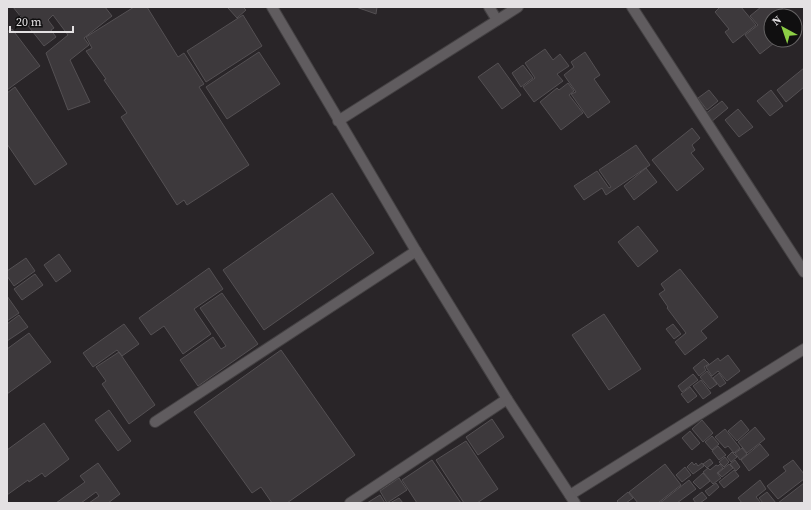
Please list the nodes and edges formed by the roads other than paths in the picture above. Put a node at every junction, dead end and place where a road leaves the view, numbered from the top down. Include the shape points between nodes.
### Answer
1 (272, 7) edge
2 (489, 7) edge
3 (518, 7) edge
4 (632, 7) edge
5 (497, 20) junction
6 (338, 121) junction
7 (416, 251) junction
8 (804, 272) edge
9 (804, 349) edge
10 (507, 400) junction
11 (155, 422) dead end
12 (573, 499) edge
13 (350, 503) edge

1 - 6 street
2 - 5 street
3 - 5 street
4 - 8 street
5 - 6 street
6 - 7 street
7 - 10 street
7 - 11 street
9 - 12 street
10 - 12 street
10 - 13 street

